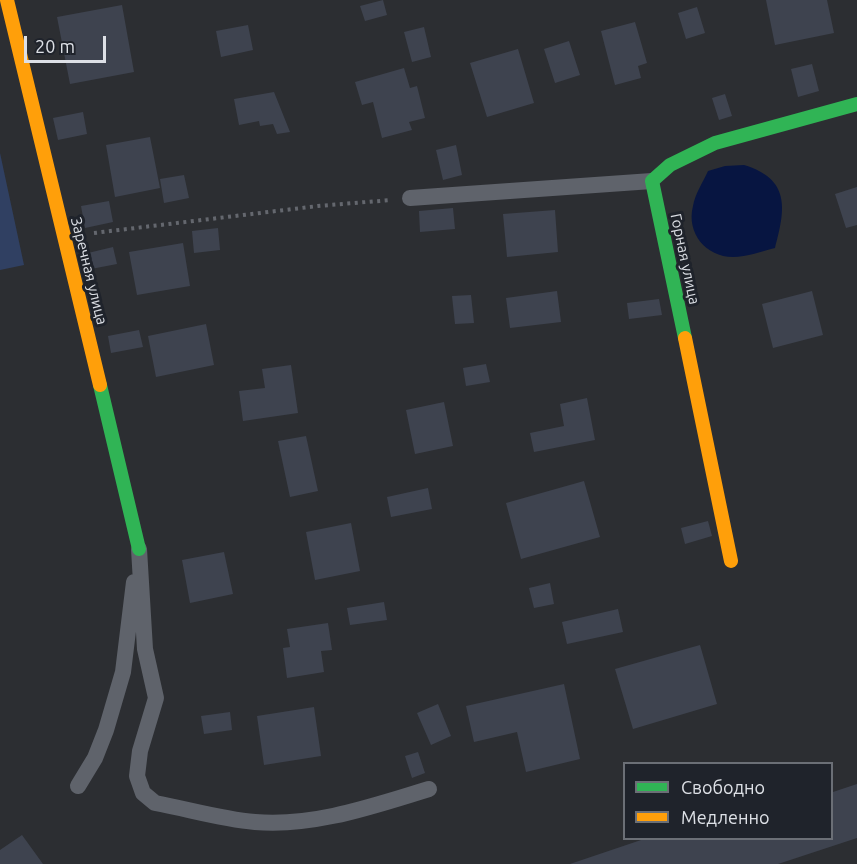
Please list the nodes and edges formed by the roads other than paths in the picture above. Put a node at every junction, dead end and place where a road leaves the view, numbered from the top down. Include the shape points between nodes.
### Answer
1 (7, 0) edge
2 (857, 104) edge
3 (652, 182) junction
4 (410, 198) road end
5 (139, 549) junction
6 (731, 561) dead end
7 (78, 786) dead end
8 (429, 789) dead end

1 - 5 street, Заречная улица
2 - 3 street via 715,143 670,165
3 - 4 lane
3 - 6 street, Горная улица
5 - 7 lane via 123,672 95,758
5 - 8 lane via 145,649 156,698 140,751 138,776 143,793 155,803 255,822 294,821 351,813

